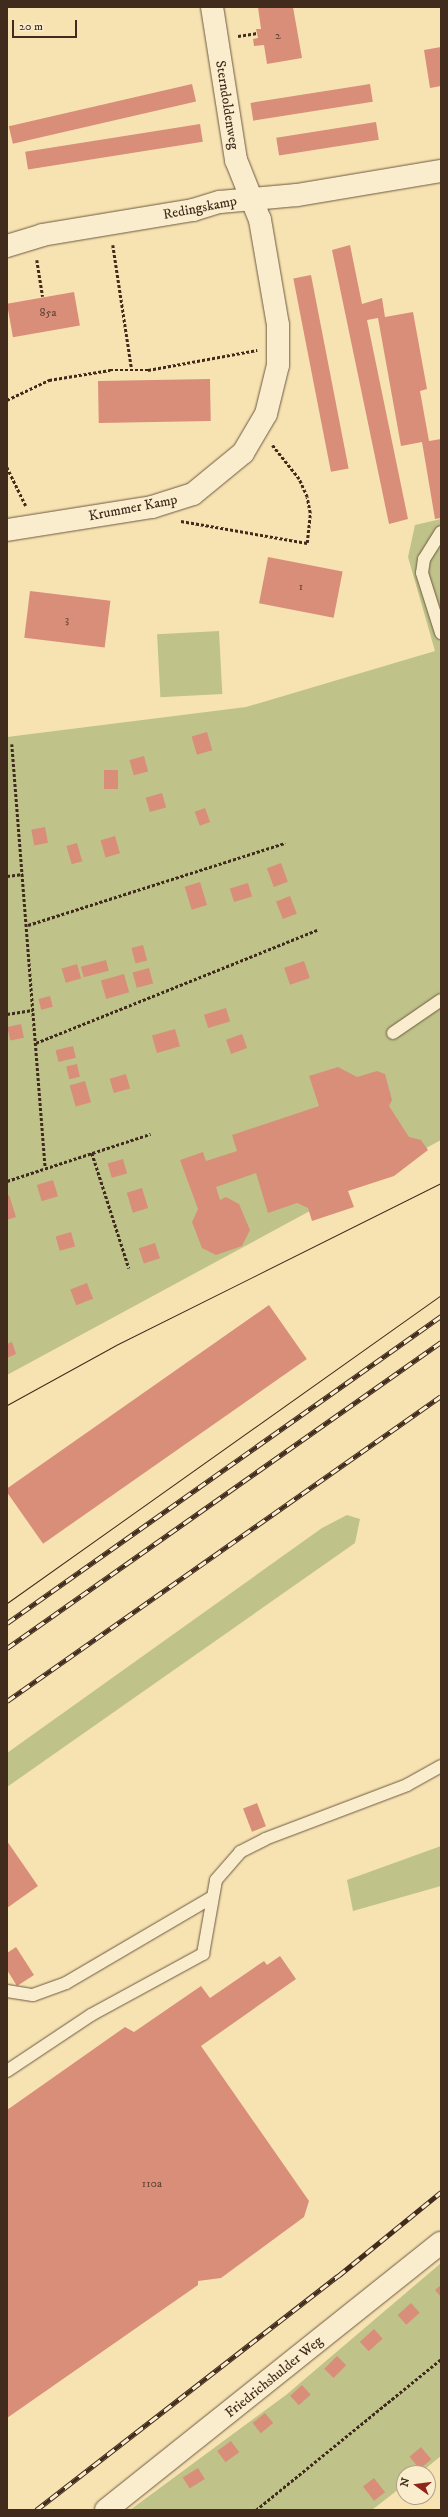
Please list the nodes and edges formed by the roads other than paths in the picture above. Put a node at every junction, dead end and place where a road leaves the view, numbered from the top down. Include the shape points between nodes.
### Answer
1 (212, 7) edge
2 (441, 171) edge
3 (253, 199) junction
4 (7, 246) edge
5 (7, 530) edge
6 (441, 532) edge
7 (441, 632) edge
8 (441, 1000) edge
9 (393, 1033) dead end
10 (441, 1766) edge
11 (211, 1898) junction
12 (7, 1992) edge
13 (7, 2071) edge
14 (441, 2243) edge
15 (106, 2510) edge

1 - 3 street, Sterndoldenweg via 236,160
2 - 3 street, Redingskamp
3 - 4 street, Redingskamp via 220,202 192,210 42,235
3 - 5 street, Krummer Kamp via 280,346 266,414 252,441 212,482 173,502
6 - 7 lane via 424,559 422,573
8 - 9 lane
10 - 11 lane via 407,1785 265,1839 240,1852 216,1880
11 - 12 lane via 66,1983 33,1995
11 - 13 lane via 203,1954 91,2015
14 - 15 street, Friedrichshulder Weg

